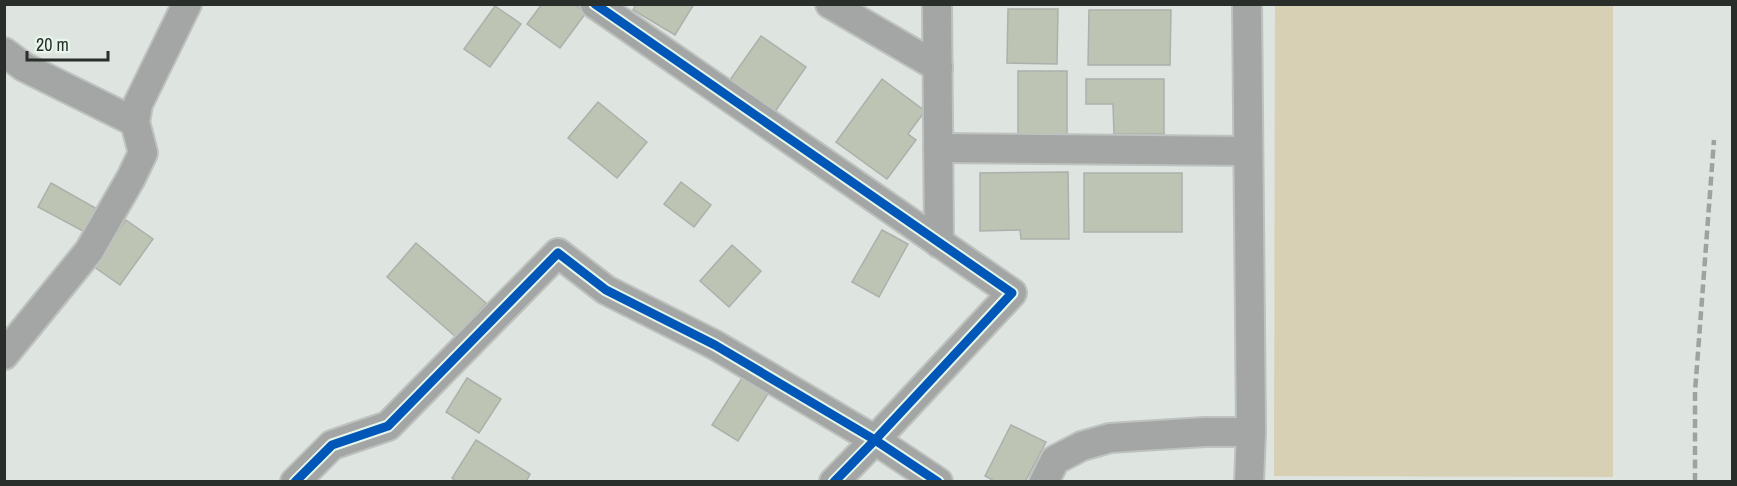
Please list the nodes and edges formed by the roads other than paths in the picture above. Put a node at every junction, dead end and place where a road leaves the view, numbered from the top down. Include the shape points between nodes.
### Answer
1 (187, 4) edge
2 (595, 4) edge
3 (830, 4) edge
4 (938, 4) edge
5 (1247, 4) edge
6 (4, 52) edge
7 (938, 68) junction
8 (135, 122) junction
9 (938, 148) junction
10 (1248, 151) junction
11 (939, 243) junction
12 (4, 355) edge
13 (1251, 432) junction
14 (875, 440) junction
15 (295, 482) edge
16 (834, 482) edge
17 (938, 482) edge
18 (1044, 482) edge
19 (1249, 482) edge

1 - 8 street via 138,104
2 - 11 street
3 - 7 street
4 - 7 street
5 - 10 street
6 - 8 street via 24,67
7 - 9 street
8 - 12 street via 143,153 131,178 89,251
9 - 10 street
9 - 11 street
10 - 13 street
11 - 14 street via 1012,292
13 - 18 street via 1110,438 1055,460
13 - 19 street
14 - 15 street via 715,345 606,290 558,254 388,426 332,445
14 - 16 street
14 - 17 street

